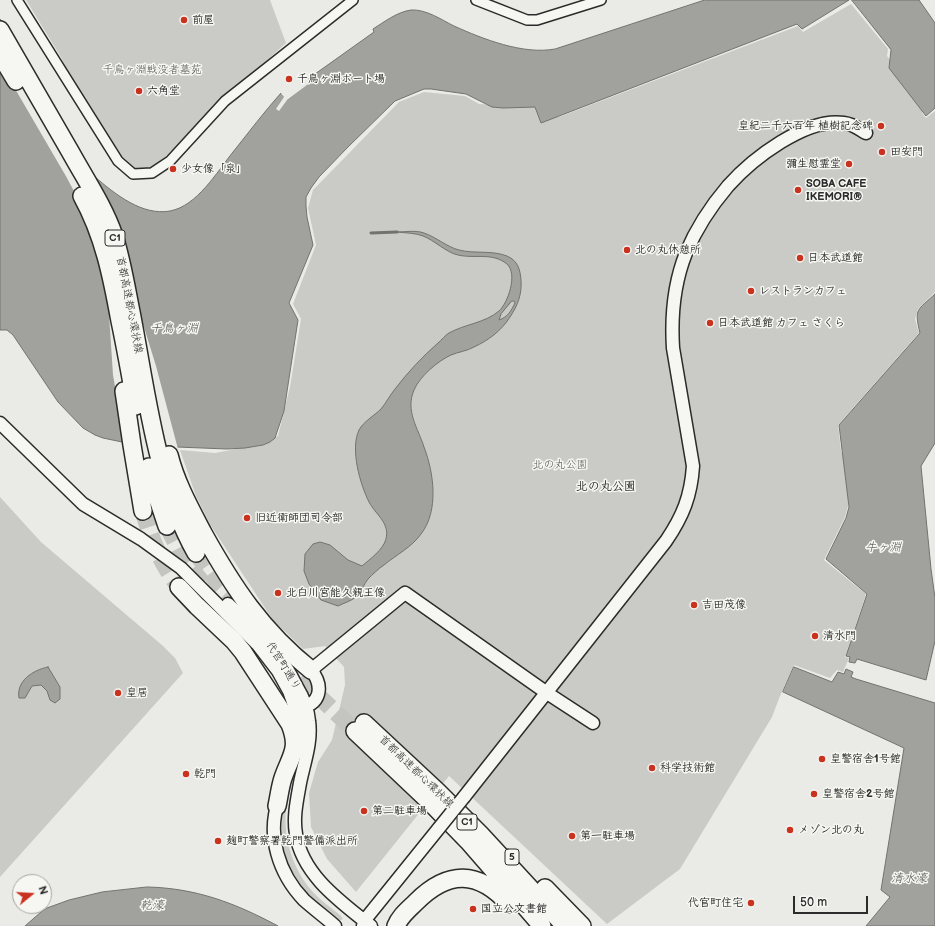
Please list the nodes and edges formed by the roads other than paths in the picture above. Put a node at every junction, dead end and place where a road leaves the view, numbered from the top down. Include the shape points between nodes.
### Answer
1 (17, 0) edge
2 (353, 0) edge
3 (476, 0) edge
4 (601, 0) edge
5 (0, 30) edge
6 (0, 54) edge
7 (866, 133) dead end
8 (0, 423) edge
9 (155, 471) junction
10 (143, 511) tunnel mouth
11 (167, 526) tunnel mouth
12 (196, 553) tunnel mouth
13 (179, 587) tunnel mouth
14 (312, 670) junction
15 (547, 693) junction
16 (277, 706) junction
17 (300, 707) junction
18 (593, 723) dead end
19 (438, 792) junction
20 (277, 806) junction
21 (468, 841) junction
22 (366, 924) edge
23 (335, 926) edge
24 (396, 926) edge
25 (529, 926) edge
26 (542, 926) edge
27 (550, 926) edge
28 (565, 926) edge
29 (582, 926) edge

1 - 2 street via 118,161 133,174 152,173 170,161 225,101
3 - 4 street via 527,20 537,20
5 - 9 highway, 首都高速都心環状線 / C1 via 114,235 130,304 149,410
6 - 9 highway, 首都高速都心環状線 / C1 via 88,207 102,239 113,280 125,398
7 - 15 street via 853,126 837,123 826,123 798,133 766,152 749,166 728,186 706,215 685,257 673,305 673,348 692,466 692,481 684,510 666,540
8 - 17 street, 代官町通り via 83,504 141,539 181,568 258,645
9 - 10 highway, C1
9 - 11 highway, 首都高速都心環状線 / C1 via 158,499
9 - 12 highway, 首都高速都心環状線 / C1
9 - 14 highway via 186,502 217,558 262,624 287,650
13 - 16 highway via 234,641
14 - 15 street via 405,592
14 - 17 street via 318,681 316,698 312,703
15 - 18 street
15 - 22 street, bridge
16 - 17 highway
16 - 20 highway via 290,724 295,748 283,779
17 - 20 street, 代官町通り via 302,744
17 - 22 street, 代官町通り via 309,720 310,733 295,818 301,852 314,875
19 - 21 highway, 首都高速都心環状線 / C1 via 360,727
19 - 28 highway, 首都高速都心環状線 / C1
19 - 29 highway, 5 via 528,871
20 - 23 street, 代官町通り via 274,836 276,852 282,867 305,901
21 - 26 highway, 首都高速都心環状線 / C1
21 - 27 highway, 5
24 - 25 highway via 402,916 431,888 448,880 467,878 493,888

